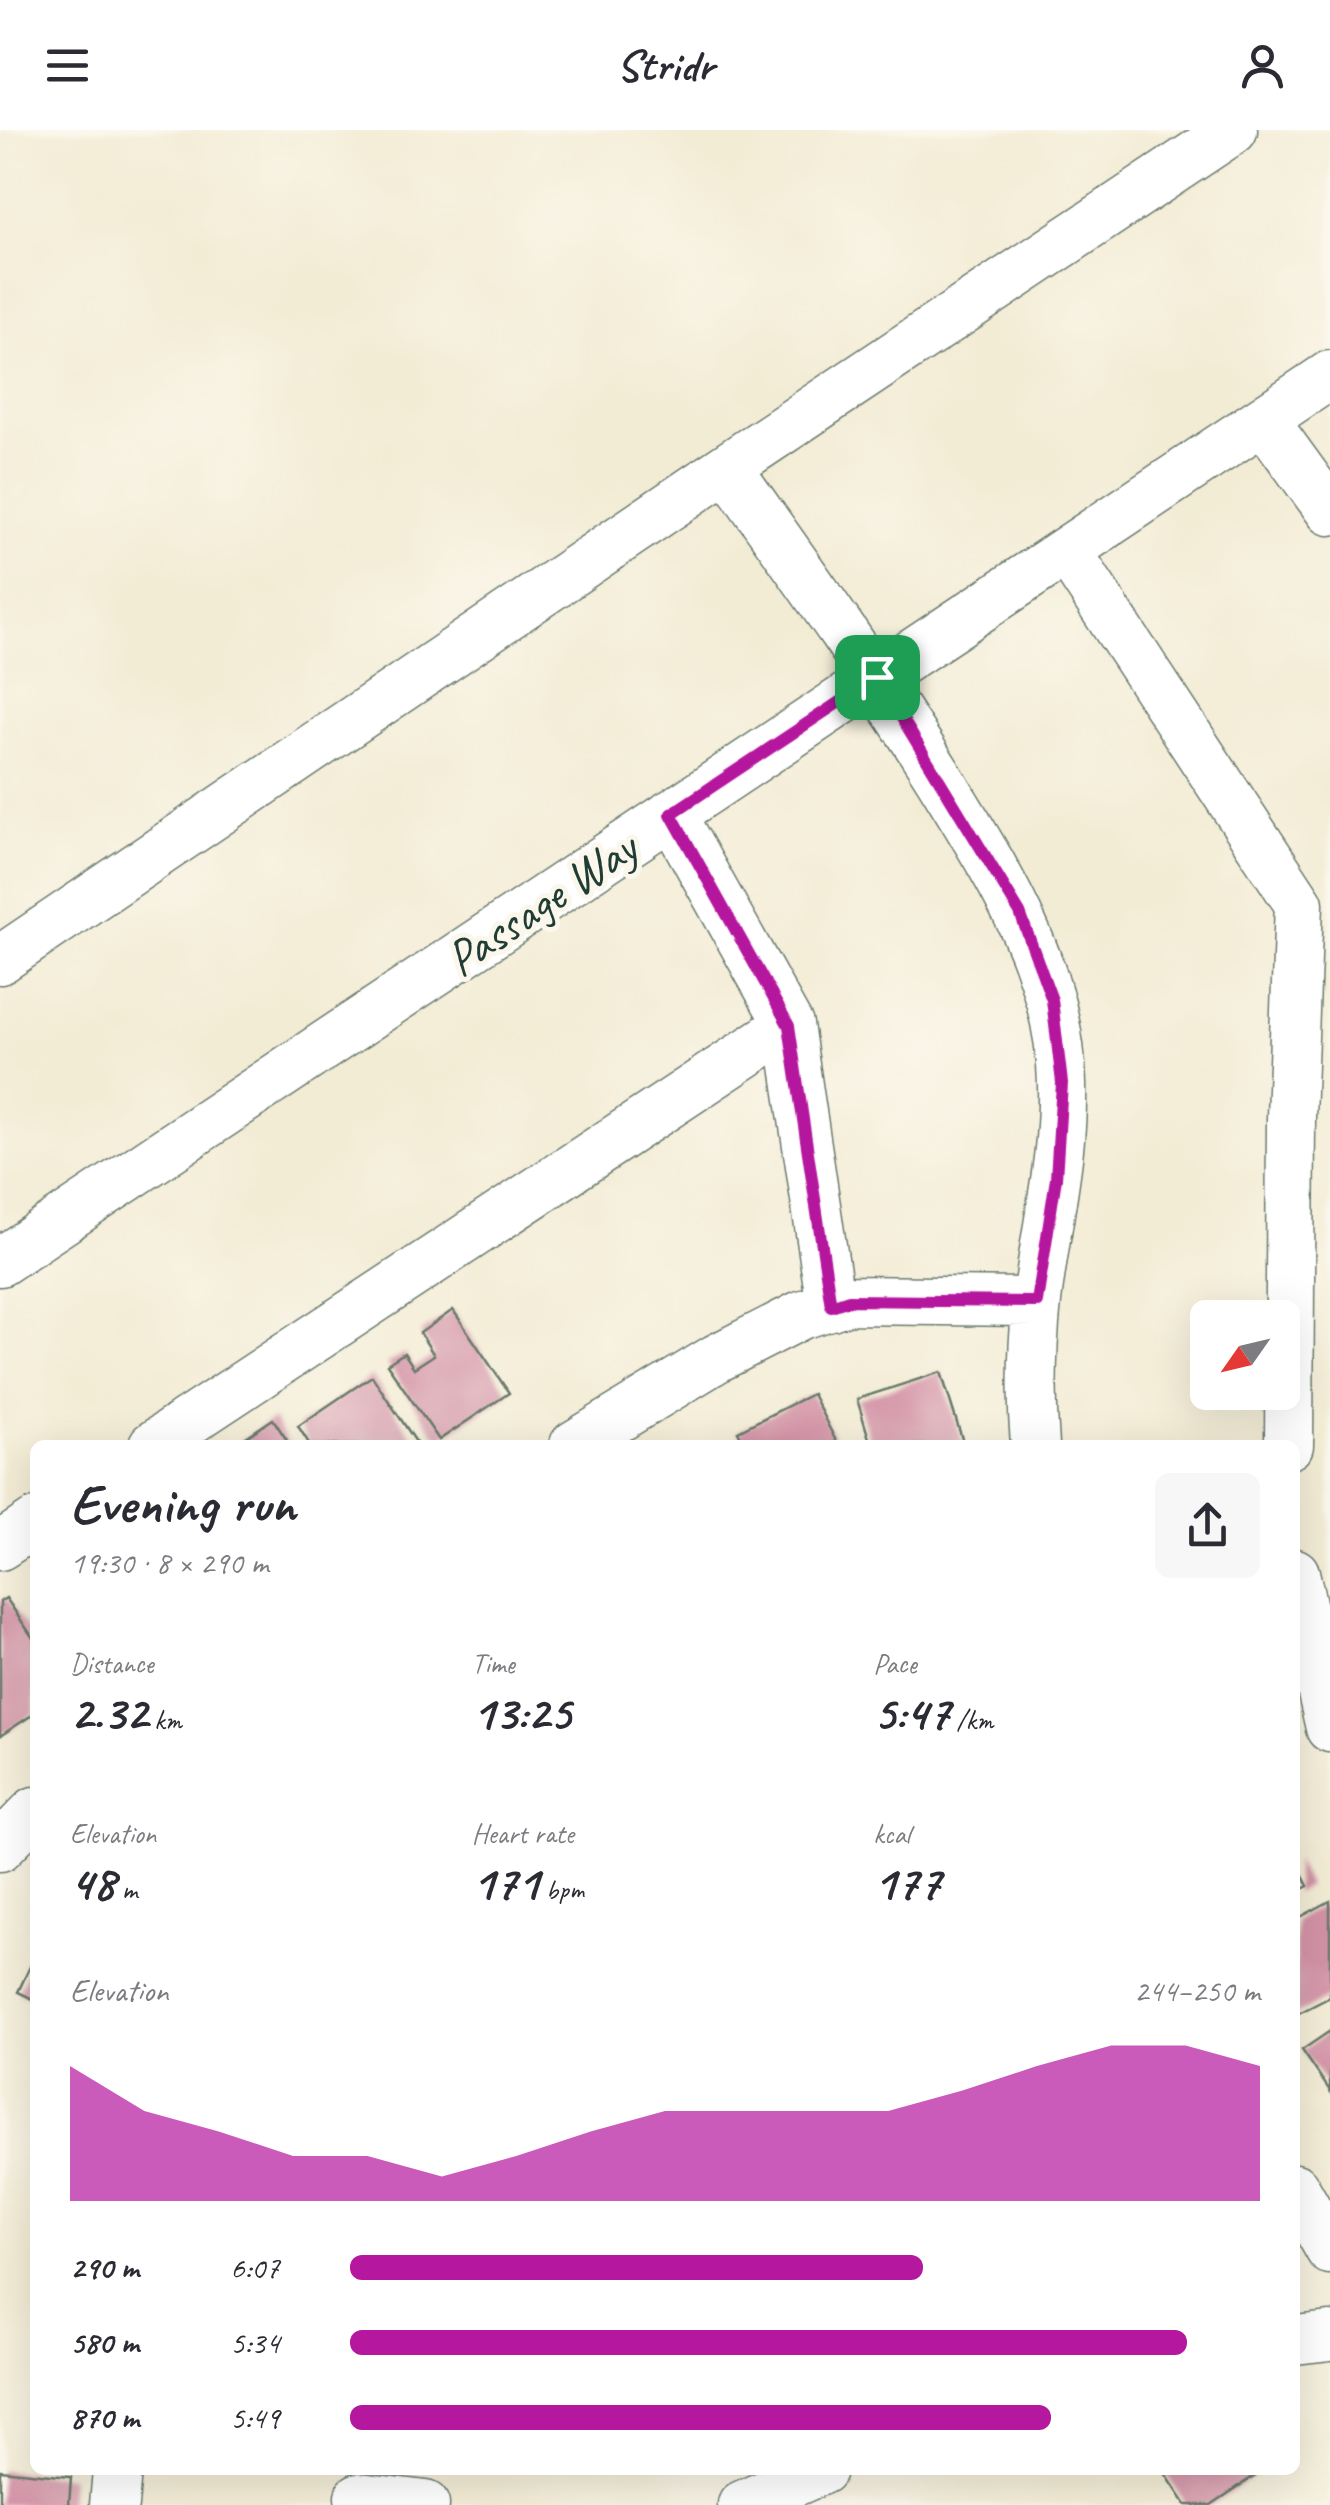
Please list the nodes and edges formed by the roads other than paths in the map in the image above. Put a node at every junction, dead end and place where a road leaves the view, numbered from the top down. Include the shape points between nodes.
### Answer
1 (1233, 130) edge
2 (1330, 375) edge
3 (1264, 420) junction
4 (726, 467) junction
5 (1330, 511) edge
6 (1066, 551) junction
7 (877, 677) junction
8 (671, 814) junction
9 (0, 960) edge
10 (789, 1026) junction
11 (0, 1262) edge
12 (1037, 1302) junction
13 (831, 1306) junction
14 (161, 1440) edge
15 (582, 1440) edge
16 (1035, 1440) edge
17 (1289, 1440) edge
18 (30, 1526) edge
19 (0, 1546) edge
20 (1300, 1595) edge
21 (1330, 1728) edge
22 (30, 1815) edge
23 (0, 1847) edge
24 (1300, 2197) edge
25 (1330, 2250) edge
26 (1330, 2336) edge
27 (1300, 2339) edge
28 (117, 2475) edge
29 (811, 2475) edge
30 (359, 2491) edge
31 (114, 2505) edge
32 (425, 2505) edge
33 (742, 2505) edge

1 - 4 street
2 - 3 street, Passage Way
3 - 5 street
3 - 6 street, Passage Way
4 - 7 street
4 - 9 street
6 - 7 street, Passage Way
6 - 17 street via 1299,904
7 - 8 street, Passage Way
7 - 12 street via 1020,913 1052,1000 1062,1083
8 - 10 street
8 - 11 street, Passage Way
10 - 13 street
10 - 14 street
12 - 13 street via 849,1300
12 - 16 street
13 - 15 street via 717,1358
18 - 19 street
20 - 21 street
22 - 23 street
24 - 25 street
26 - 27 street
28 - 31 street
29 - 33 street
30 - 32 street

